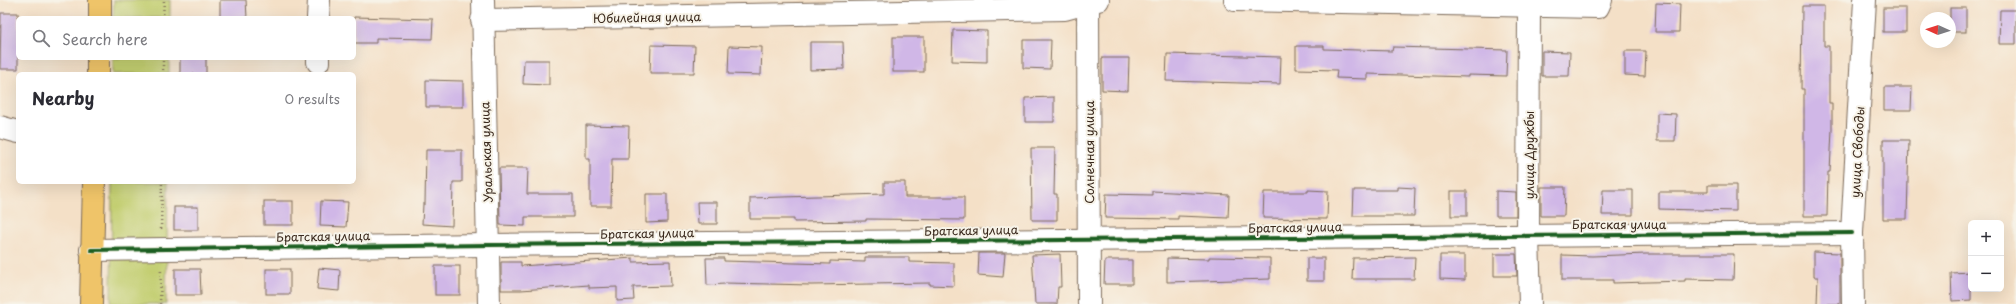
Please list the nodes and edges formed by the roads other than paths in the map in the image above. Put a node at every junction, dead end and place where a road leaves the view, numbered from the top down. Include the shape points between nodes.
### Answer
1 (100, 0) edge
2 (319, 0) edge
3 (1235, 0) edge
4 (1601, 0) edge
5 (1865, 0) edge
6 (1091, 1) edge
7 (1529, 6) junction
8 (483, 10) edge
9 (100, 16) edge
10 (318, 16) edge
11 (98, 60) edge
12 (98, 72) edge
13 (0, 128) edge
14 (16, 132) edge
15 (94, 184) edge
16 (1852, 232) junction
17 (1528, 234) junction
18 (1089, 239) junction
19 (488, 244) junction
20 (91, 250) junction
21 (91, 304) edge
22 (489, 304) edge
23 (1089, 304) edge
24 (1530, 304) edge
25 (1853, 304) edge

1 - 9 main road
2 - 10 street
3 - 7 street
4 - 7 street via 1598,6
5 - 16 street, улица Свободы
6 - 8 street, Юбилейная улица via 1065,9
6 - 18 street, Солнечная улица
7 - 17 street, улица Дружбы
8 - 19 street, Уральская улица
11 - 12 main road
13 - 14 street
15 - 20 main road
16 - 17 street, Братская улица
16 - 25 street, улица Свободы
17 - 18 street, Братская улица
17 - 24 street, улица Дружбы
18 - 19 street, Братская улица
18 - 23 street, Солнечная улица
19 - 20 street, Братская улица
19 - 22 street, Уральская улица
20 - 21 main road

